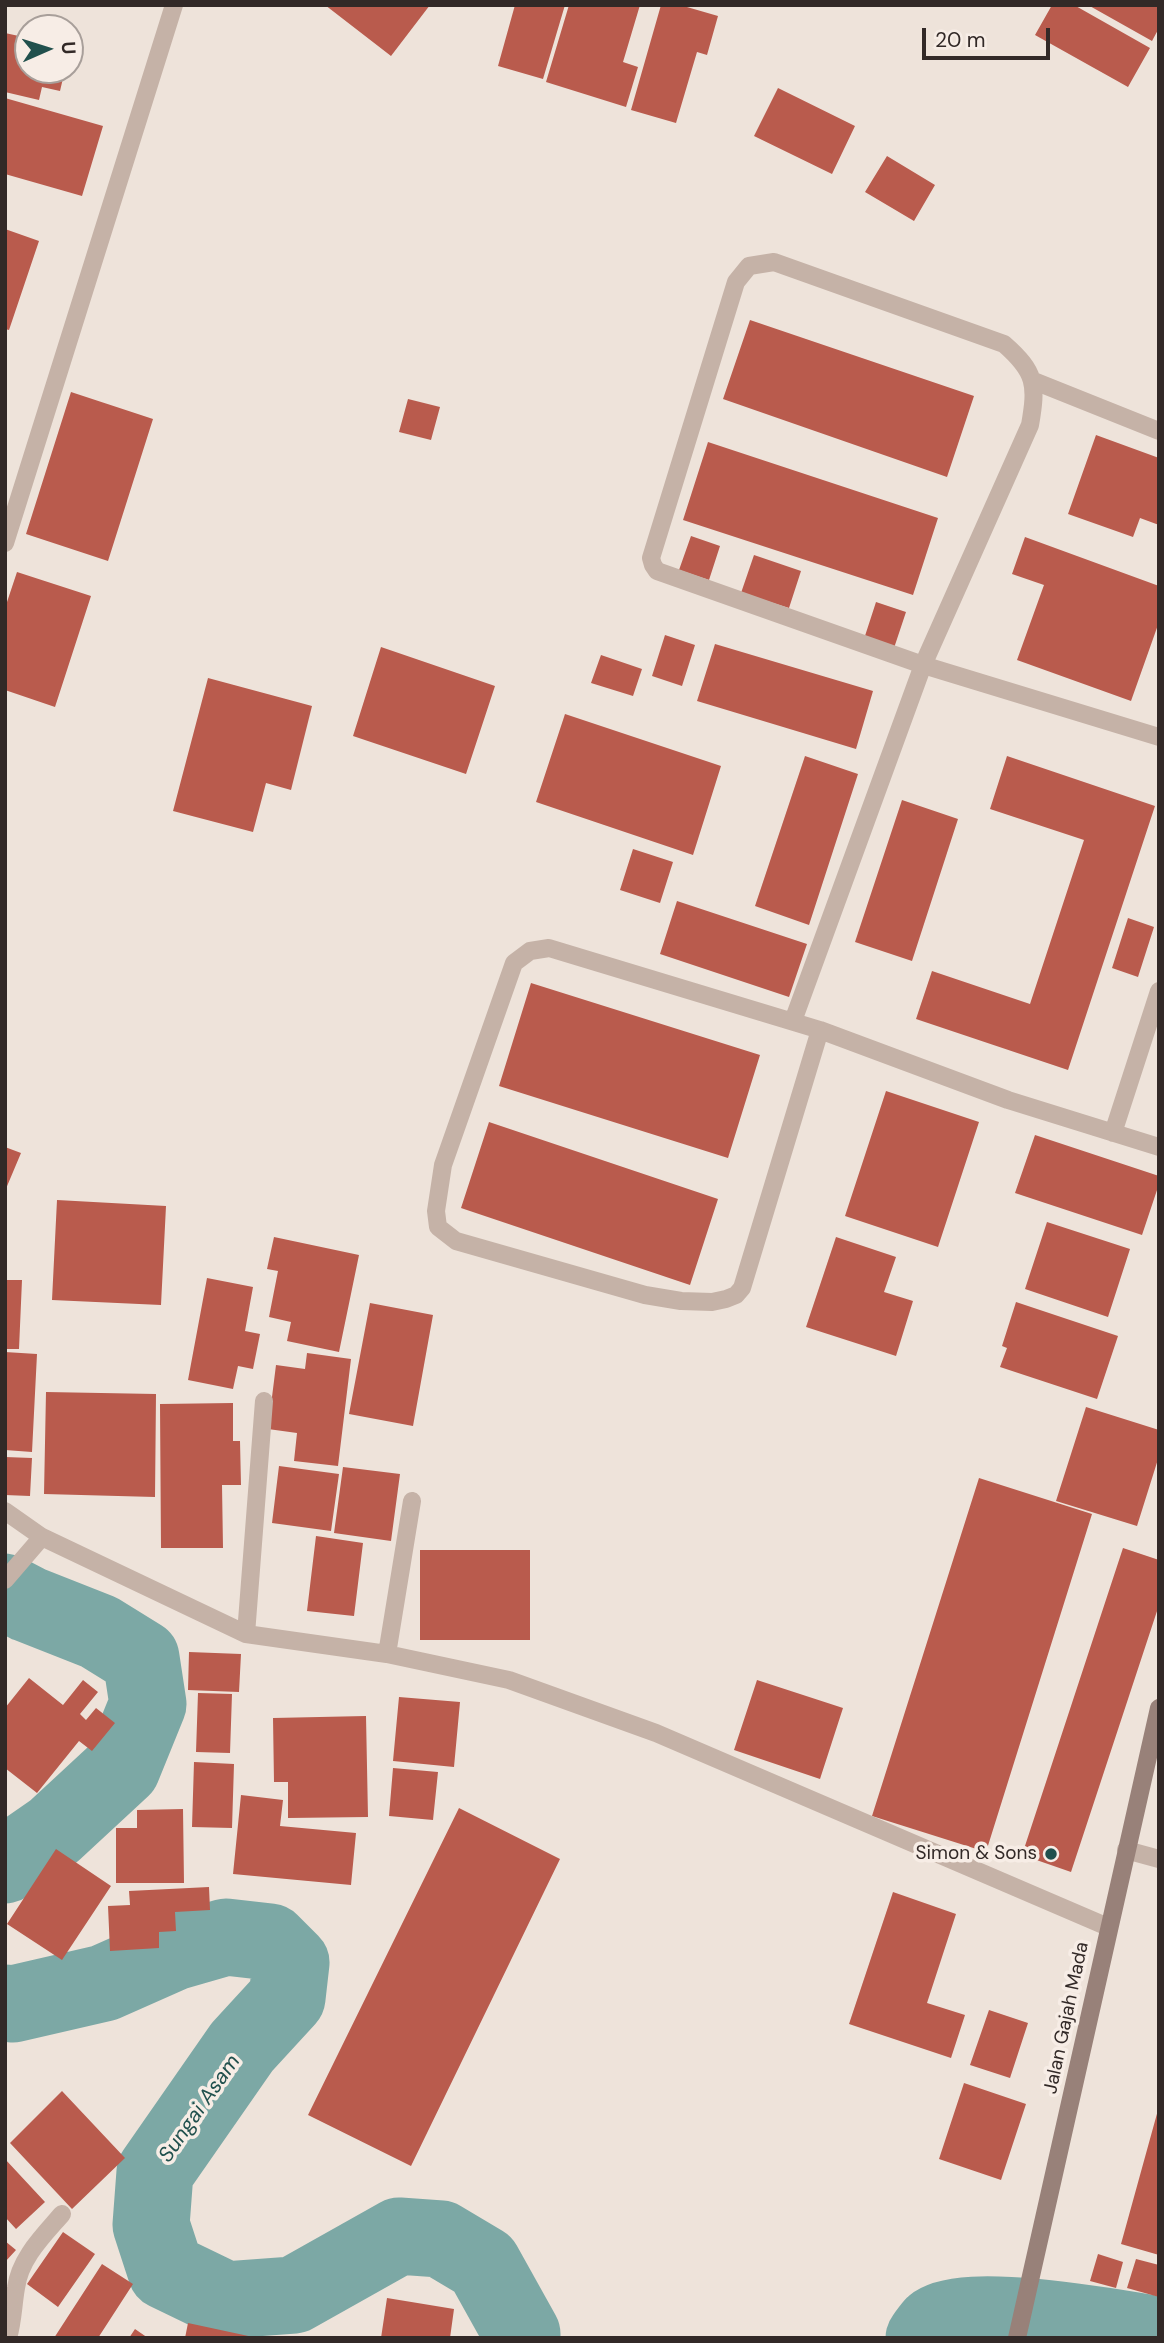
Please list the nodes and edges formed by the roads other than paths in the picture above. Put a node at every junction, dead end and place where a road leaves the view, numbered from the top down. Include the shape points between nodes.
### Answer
1 (174, 5) edge
2 (1034, 381) junction
3 (1159, 431) edge
4 (5, 543) edge
5 (923, 665) junction
6 (1159, 737) edge
7 (1159, 991) edge
8 (793, 1021) junction
9 (820, 1030) junction
10 (1113, 1133) junction
11 (1159, 1147) edge
12 (264, 1401) dead end
13 (412, 1501) dead end
14 (5, 1511) edge
15 (41, 1537) junction
16 (5, 1580) edge
17 (246, 1634) junction
18 (387, 1654) junction
19 (1159, 1708) edge
20 (1126, 1850) junction
21 (1159, 1859) edge
22 (1108, 1927) junction
23 (62, 2214) dead end
24 (8, 2338) edge
25 (1017, 2338) edge

1 - 4 street
2 - 3 street
2 - 5 street via 1030,425
2 - 5 street via 1022,359 1004,344 774,262 750,266 736,282 653,565 657,571
5 - 6 street
5 - 8 street
7 - 10 street
8 - 9 street
8 - 9 street via 550,948 530,951 514,963 443,1165 438,1227 456,1241 646,1295 712,1302 736,1295 742,1288
9 - 10 street via 1008,1100
10 - 11 street
12 - 17 street
13 - 18 street
14 - 15 street
15 - 16 street
15 - 17 street
17 - 18 street
18 - 22 street via 509,1680 656,1733
19 - 20 main road, Jalan Gajah Mada
20 - 21 street
20 - 22 main road, Jalan Gajah Mada
22 - 25 main road, Jalan Gajah Mada
23 - 24 street via 29,2253 16,2286

